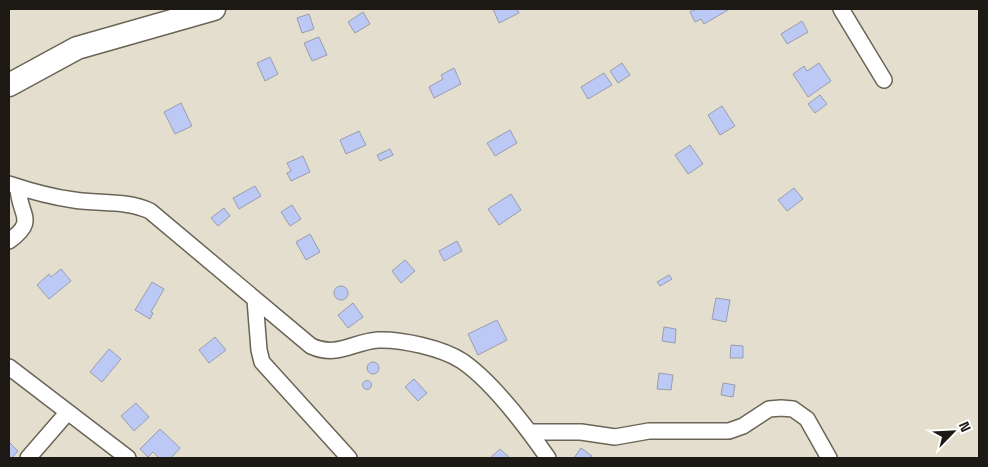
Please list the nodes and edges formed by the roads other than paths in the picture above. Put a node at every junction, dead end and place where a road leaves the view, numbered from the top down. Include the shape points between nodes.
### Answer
1 (214, 9) edge
2 (841, 9) edge
3 (884, 80) dead end
4 (9, 86) edge
5 (13, 186) edge
6 (9, 241) edge
7 (255, 300) junction
8 (9, 367) edge
9 (67, 413) junction
10 (530, 432) junction
11 (28, 458) edge
12 (128, 458) edge
13 (349, 458) edge
14 (548, 458) edge
15 (829, 458) edge

1 - 4 main road via 77,48
2 - 3 street
5 - 6 street via 26,219 23,230
5 - 7 street via 74,200 135,204 150,211
7 - 10 street via 311,346 323,352 390,339 461,360 480,376
7 - 13 street via 262,362
8 - 9 street
9 - 11 street
9 - 12 street
10 - 14 street
10 - 15 street via 581,432 615,437 649,431 729,431 769,409 793,409 807,419

